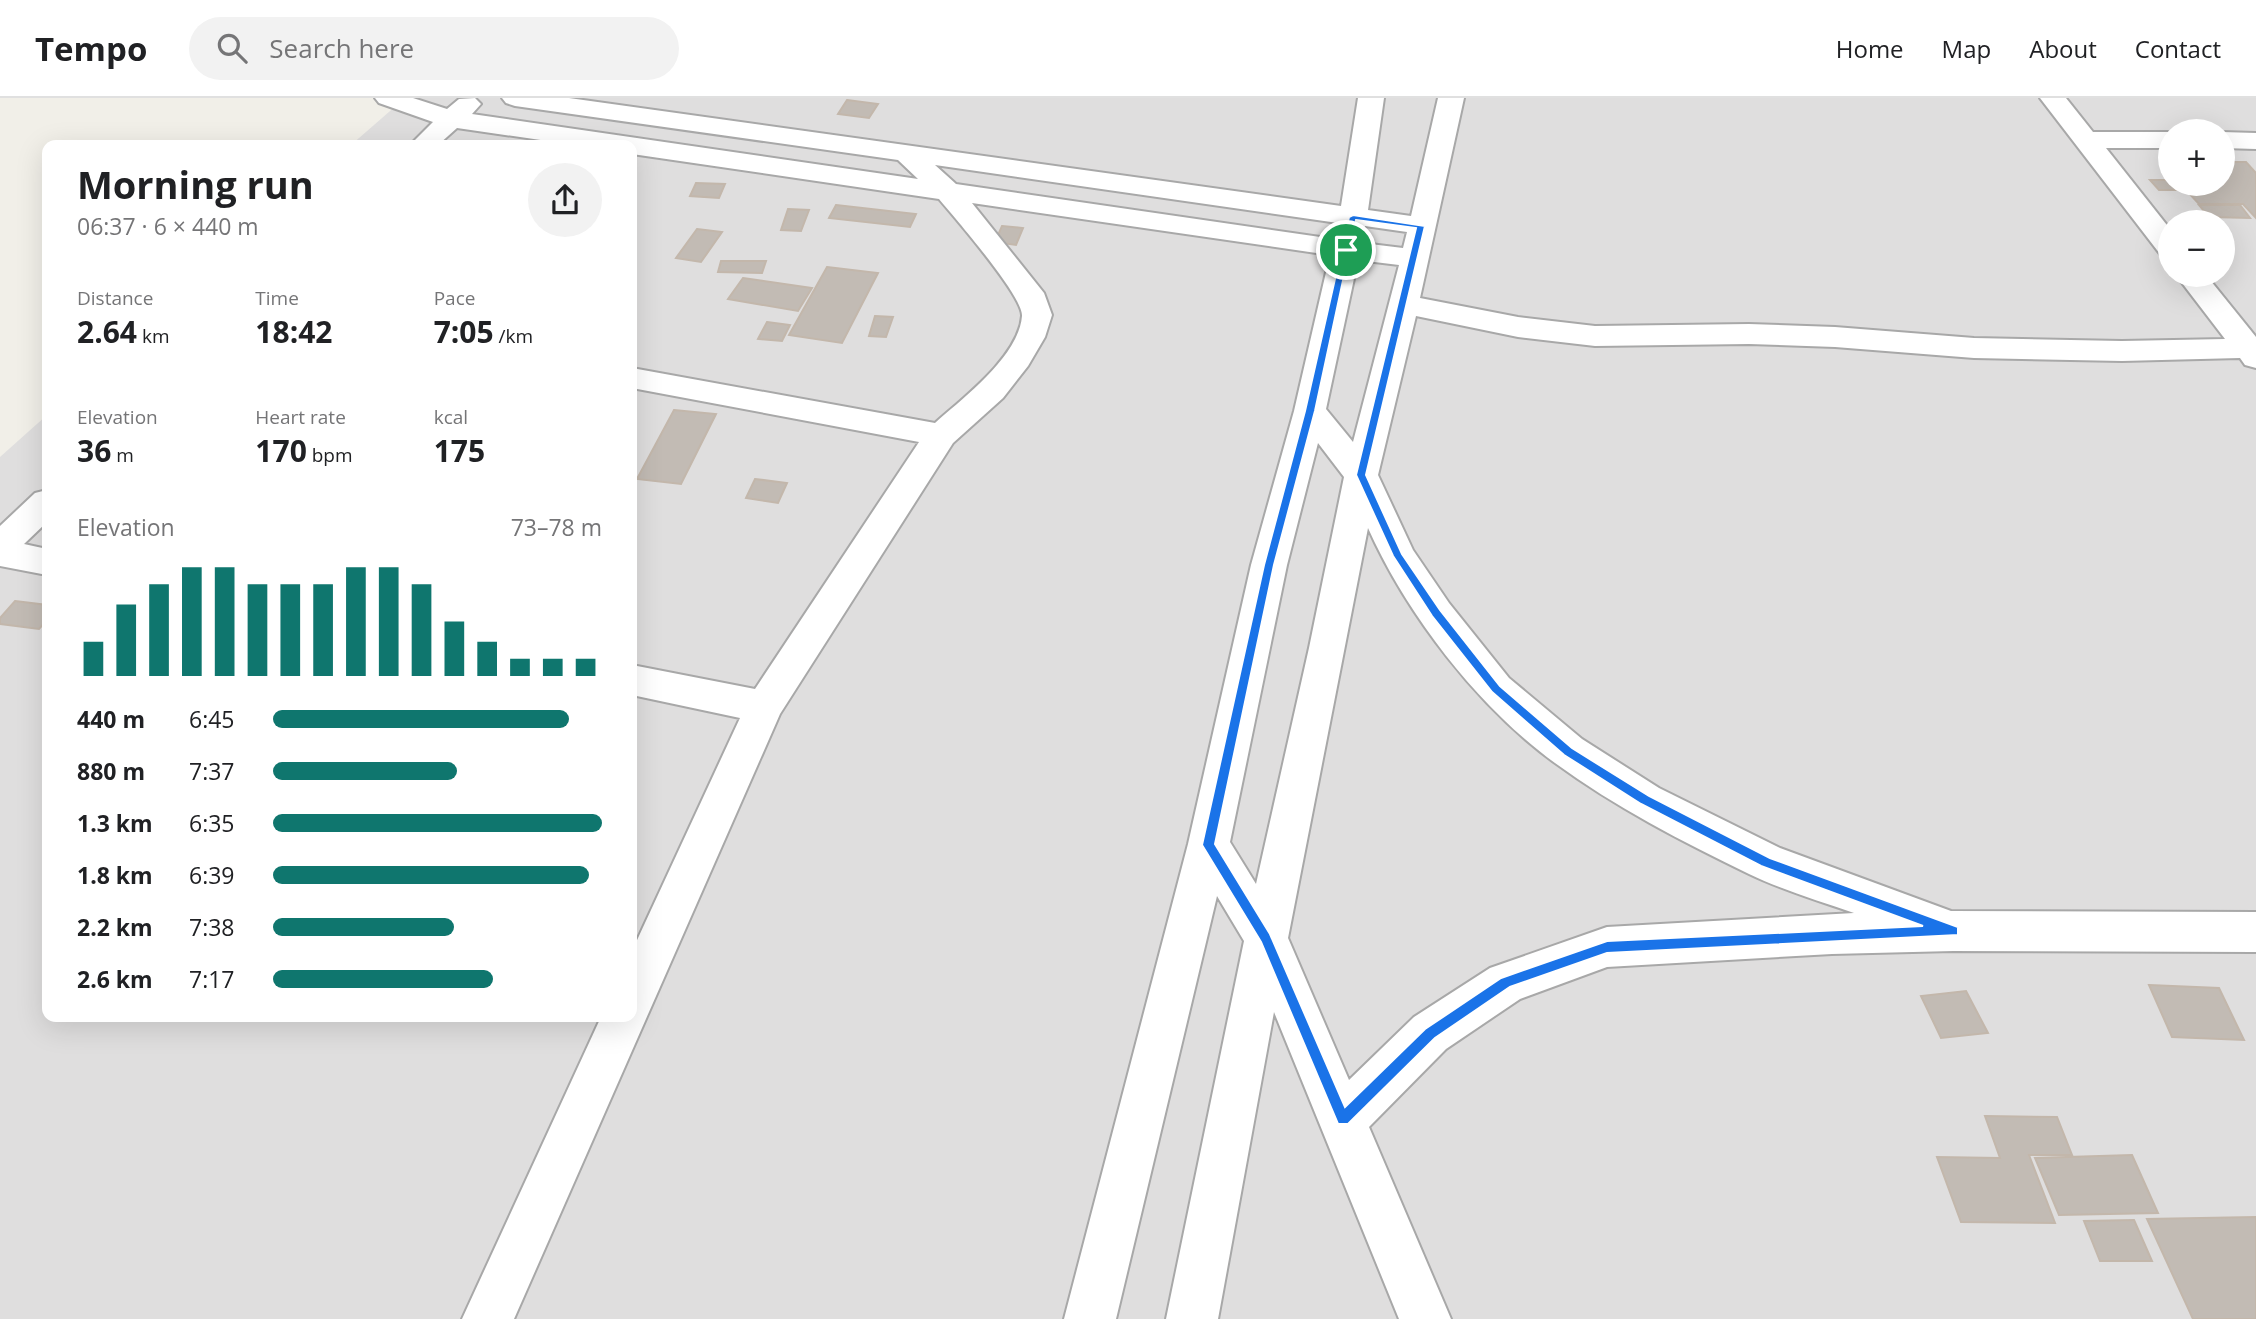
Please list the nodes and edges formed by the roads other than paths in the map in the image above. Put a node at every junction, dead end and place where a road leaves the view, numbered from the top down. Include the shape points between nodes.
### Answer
1 (388, 98) edge
2 (474, 98) edge
3 (515, 98) edge
4 (1371, 98) edge
5 (1451, 98) edge
6 (2053, 98) edge
7 (451, 119) junction
8 (428, 140) edge
9 (589, 140) edge
10 (2086, 140) junction
11 (2158, 140) edge
12 (2235, 140) edge
13 (2256, 141) edge
14 (637, 147) edge
15 (908, 155) junction
16 (949, 193) junction
17 (2158, 233) edge
18 (1349, 234) junction
19 (1418, 243) junction
20 (2200, 287) edge
21 (1402, 304) junction
22 (2252, 353) edge
23 (637, 379) edge
24 (1310, 411) junction
25 (941, 435) junction
26 (1361, 475) junction
27 (42, 507) edge
28 (0, 547) edge
29 (0, 552) edge
30 (42, 561) edge
31 (637, 681) edge
32 (764, 707) junction
33 (1209, 845) junction
34 (1953, 931) junction
35 (2256, 932) edge
36 (1266, 938) junction
37 (637, 989) edge
38 (622, 1022) edge
39 (1343, 1119) junction
40 (488, 1319) edge
41 (1090, 1319) edge
42 (1192, 1319) edge
43 (1426, 1319) edge

1 - 7 street
2 - 7 street
3 - 15 street
4 - 18 street
5 - 19 street
6 - 10 street
7 - 8 street
7 - 9 street
10 - 11 street
10 - 17 street
12 - 13 street
14 - 16 street
15 - 16 street
15 - 18 street
16 - 18 street
16 - 25 street via 1029,293 1037,315 1017,359 992,390
18 - 19 street
18 - 24 street
19 - 21 street
20 - 22 street
21 - 22 street via 1518,327 1595,336 1749,334 1974,348
21 - 26 street
23 - 25 street
24 - 26 street
24 - 33 street via 1269,565
25 - 32 street
26 - 34 street via 1398,556 1436,613 1496,689 1568,751 1645,800 1766,862
26 - 36 street
27 - 28 street
29 - 30 street
31 - 32 street
32 - 37 street
33 - 36 street
33 - 41 street
34 - 35 street
34 - 39 street via 1607,947 1506,983 1430,1033
36 - 39 street
36 - 42 street
38 - 40 street
39 - 43 street

